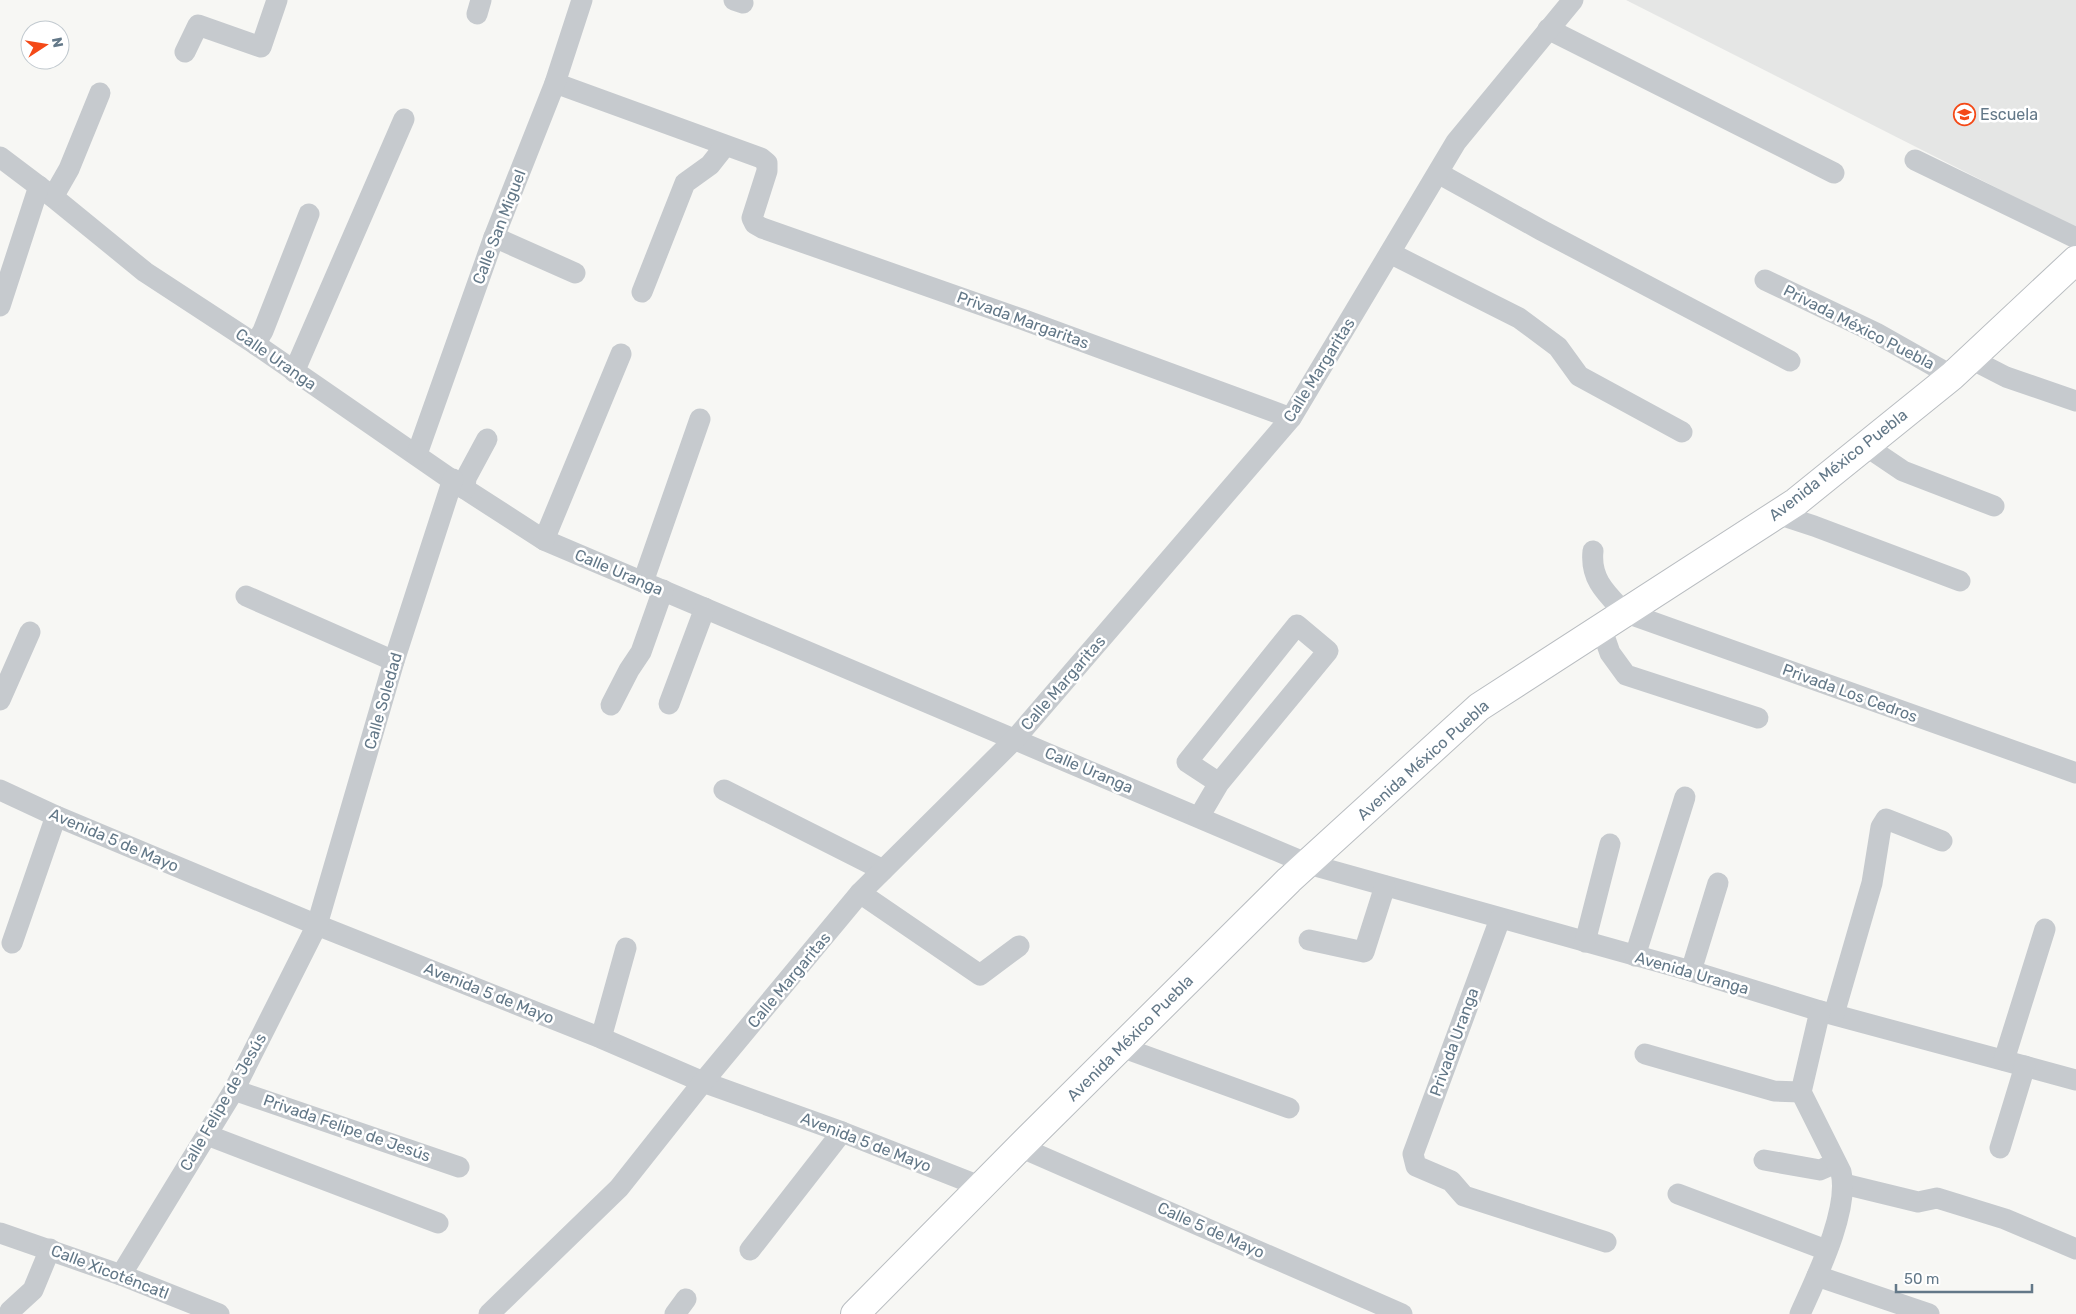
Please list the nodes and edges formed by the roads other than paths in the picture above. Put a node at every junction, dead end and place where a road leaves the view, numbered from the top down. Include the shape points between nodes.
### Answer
1 (277, 0) edge
2 (582, 0) edge
3 (1573, 0) edge
4 (1548, 30) junction
5 (185, 52) dead end
6 (555, 83) junction
7 (100, 93) dead end
8 (404, 119) dead end
9 (725, 146) junction
10 (0, 157) edge
11 (1915, 160) dead end
12 (1438, 173) junction
13 (1834, 173) dead end
14 (46, 192) junction
15 (309, 214) dead end
16 (494, 237) junction
17 (2076, 238) edge
18 (1390, 253) junction
19 (2076, 260) edge
20 (575, 273) dead end
21 (1765, 280) dead end
22 (642, 292) dead end
23 (0, 306) edge
24 (255, 344) junction
25 (621, 354) dead end
26 (1790, 361) dead end
27 (1962, 367) junction
28 (294, 372) junction
29 (2076, 401) edge
30 (1291, 418) junction
31 (700, 419) dead end
32 (1682, 432) dead end
33 (487, 438) dead end
34 (1866, 446) junction
35 (417, 454) junction
36 (459, 484) junction
37 (1994, 506) dead end
38 (1777, 514) junction
39 (544, 540) junction
40 (1593, 551) dead end
41 (1960, 581) dead end
42 (643, 582) junction
43 (662, 590) junction
44 (246, 596) dead end
45 (704, 608) junction
46 (1624, 612) junction
47 (1601, 627) junction
48 (30, 632) dead end
49 (394, 661) junction
50 (0, 700) edge
51 (669, 704) dead end
52 (611, 705) dead end
53 (1758, 718) dead end
54 (1015, 739) junction
55 (2076, 773) edge
56 (1219, 783) junction
57 (0, 790) edge
58 (724, 790) dead end
59 (1685, 797) dead end
60 (56, 816) junction
61 (1199, 817) junction
62 (1942, 841) dead end
63 (1610, 844) dead end
64 (1308, 864) junction
65 (883, 870) junction
66 (1718, 883) dead end
67 (1384, 886) junction
68 (860, 893) junction
69 (1500, 919) junction
70 (317, 925) junction
71 (2045, 929) dead end
72 (1309, 940) dead end
73 (1585, 942) junction
74 (12, 943) dead end
75 (1019, 946) dead end
76 (626, 948) dead end
77 (1635, 956) junction
78 (1690, 972) junction
79 (1827, 1013) junction
80 (601, 1038) junction
81 (1121, 1047) junction
82 (1645, 1054) dead end
83 (2004, 1060) junction
84 (2025, 1066) junction
85 (2076, 1080) edge
86 (703, 1082) junction
87 (234, 1090) junction
88 (1802, 1092) junction
89 (1289, 1108) dead end
90 (842, 1132) junction
91 (207, 1135) junction
92 (1020, 1147) junction
93 (2000, 1148) dead end
94 (1764, 1160) dead end
95 (1836, 1163) junction
96 (460, 1167) dead end
97 (1844, 1184) junction
98 (982, 1187) junction
99 (1678, 1194) dead end
100 (438, 1224) dead end
101 (0, 1233) edge
102 (1606, 1242) dead end
103 (50, 1249) junction
104 (2076, 1249) edge
105 (750, 1250) dead end
106 (1826, 1250) junction
107 (121, 1275) junction
108 (1817, 1276) junction
109 (10, 1311) dead end
110 (219, 1314) edge
111 (489, 1314) edge
112 (855, 1314) edge
113 (1402, 1314) edge
114 (1800, 1314) edge
115 (1929, 1314) edge

1 - 5 street via 261,47 198,25
2 - 6 street, Calle San Miguel
3 - 4 street, Calle Margaritas
4 - 12 street, Calle Margaritas via 1456,142
4 - 13 street
6 - 9 street
6 - 16 street, Calle San Miguel
7 - 14 street via 69,170
8 - 28 street
9 - 22 street via 710,165 685,182
9 - 30 street, Privada Margaritas via 767,162 752,218 755,224
10 - 14 street, Calle Uranga
11 - 17 street
12 - 18 street, Calle Margaritas
12 - 26 street
14 - 23 street
14 - 24 street, Calle Uranga via 145,272
15 - 24 street
16 - 20 street
16 - 35 street, Calle San Miguel
18 - 30 street, Calle Margaritas
18 - 32 street via 1519,318 1558,347 1579,376
19 - 27 main road, Avenida México Puebla
21 - 27 street, Privada México Puebla via 1876,333
24 - 28 street, Calle Uranga
25 - 39 street
27 - 29 street, Privada México Puebla via 2006,377
27 - 34 main road, Avenida México Puebla
28 - 35 street, Calle Uranga
30 - 54 street, Calle Margaritas
31 - 42 street
33 - 36 street, Calle Soledad via 466,478
34 - 37 street via 1903,471
34 - 38 main road, Avenida México Puebla
35 - 36 street, Calle Uranga
36 - 39 street, Calle Uranga
36 - 49 street, Calle Soledad
38 - 41 street
38 - 46 main road, Avenida México Puebla
39 - 42 street, Calle Uranga
40 - 46 street via 1591,565 1600,586
42 - 43 street, Calle Uranga
43 - 45 street, Calle Uranga
43 - 52 street via 641,652
44 - 49 street
45 - 51 street
45 - 54 street, Calle Uranga
46 - 47 main road, Avenida México Puebla
46 - 55 street, Privada Los Cedros
47 - 53 street via 1610,652 1626,675
47 - 64 main road, Avenida México Puebla via 1479,707
48 - 50 street
49 - 70 street, Calle Soledad
54 - 61 street, Calle Uranga
54 - 65 street, Calle Margaritas
56 - 56 street via 1186,762 1297,625 1328,650
56 - 61 street
57 - 60 street, Avenida 5 de Mayo
58 - 65 street
59 - 77 street
60 - 70 street, Avenida 5 de Mayo
60 - 74 street
61 - 64 street, Calle Uranga
62 - 79 street via 1886,819 1880,827 1872,883
63 - 73 street
64 - 67 street, Avenida Uranga
64 - 81 main road, Avenida México Puebla
65 - 68 street, Calle Margaritas
66 - 78 street
67 - 69 street, Avenida Uranga
67 - 72 street via 1364,952
68 - 75 street via 980,975
68 - 86 street, Calle Margaritas
69 - 73 street, Avenida Uranga
69 - 102 street, Privada Uranga via 1413,1154 1416,1166 1451,1181 1464,1196
70 - 80 street, Avenida 5 de Mayo
70 - 87 street, Calle Felipe de Jesús
71 - 83 street
73 - 77 street, Avenida Uranga
76 - 80 street
77 - 78 street, Avenida Uranga
78 - 79 street, Avenida Uranga
79 - 83 street, Avenida Uranga
79 - 88 street
80 - 86 street, Avenida 5 de Mayo
81 - 89 street
81 - 92 main road, Avenida México Puebla
82 - 88 street via 1774,1091
83 - 84 street, Avenida Uranga
84 - 85 street, Avenida Uranga
84 - 93 street
86 - 90 street, Avenida 5 de Mayo
86 - 111 street, Calle Margaritas via 619,1188
87 - 91 street, Calle Felipe de Jesús
87 - 96 street, Privada Felipe de Jesús
88 - 95 street
90 - 98 street, Avenida 5 de Mayo
90 - 105 street
91 - 100 street
91 - 107 street, Calle Felipe de Jesús
92 - 98 main road, Avenida México Puebla
92 - 113 street, Calle 5 de Mayo
94 - 95 street via 1820,1170
95 - 97 street
97 - 104 street via 1918,1202 1937,1198 2005,1219
97 - 106 street via 1839,1212
98 - 112 main road, Avenida México Puebla
99 - 106 street
101 - 103 street, Calle Xicoténcatl
103 - 107 street, Calle Xicoténcatl
103 - 109 street via 33,1290
106 - 108 street
107 - 110 street, Calle Xicoténcatl
108 - 114 street
108 - 115 street

